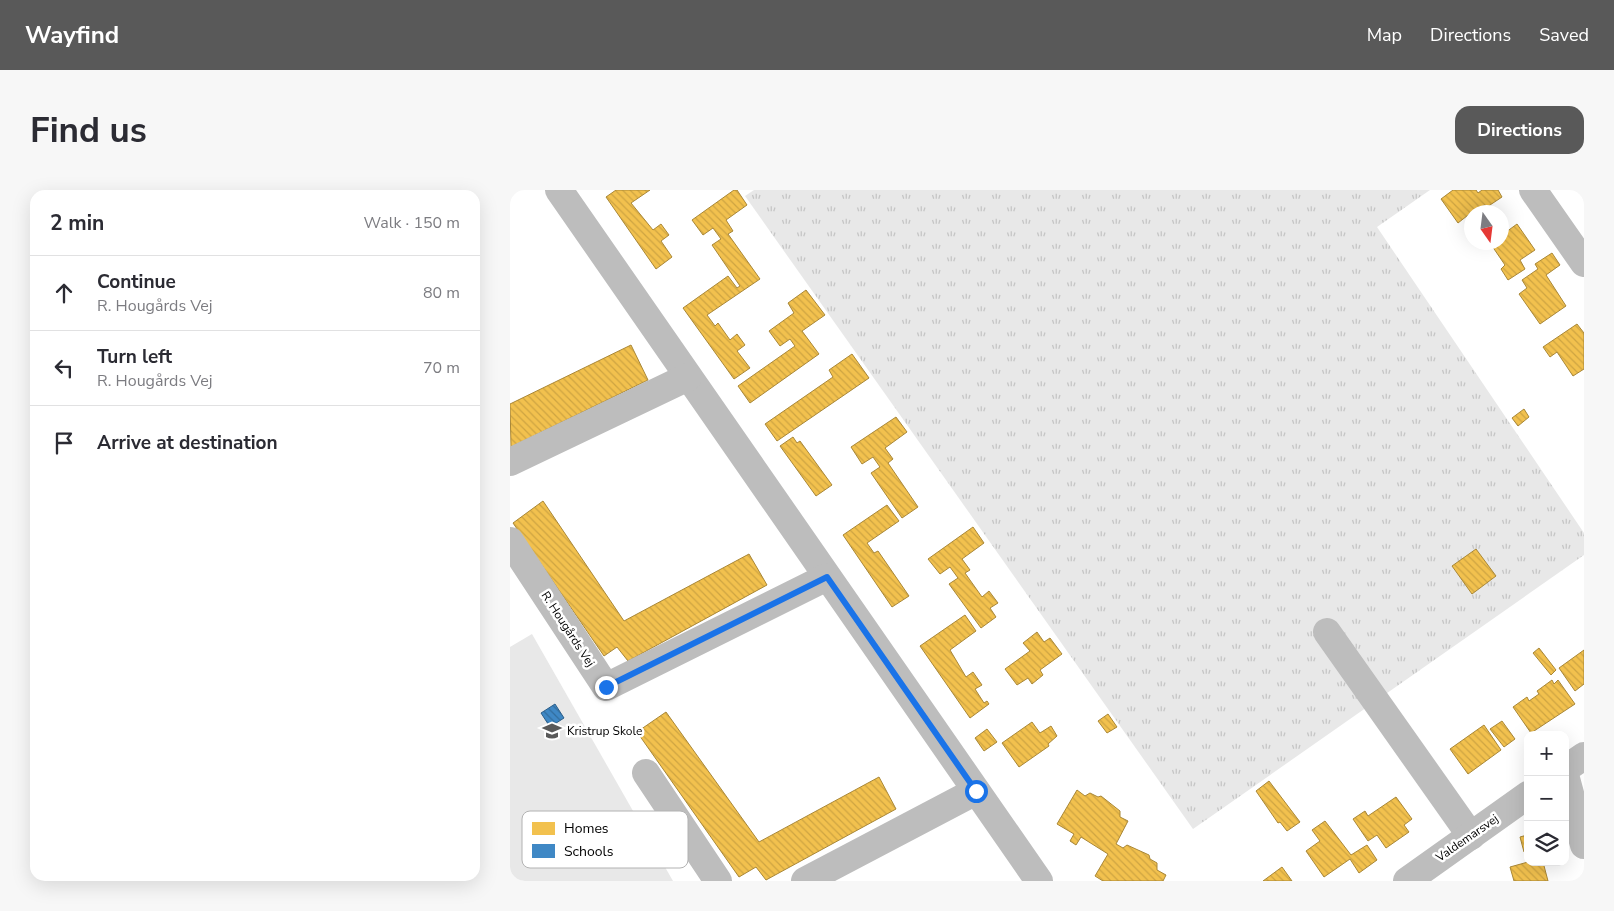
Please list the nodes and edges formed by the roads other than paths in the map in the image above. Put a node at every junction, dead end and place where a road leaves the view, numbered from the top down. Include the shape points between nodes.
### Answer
1 (559, 190) edge
2 (1533, 190) edge
3 (1584, 263) edge
4 (688, 377) junction
5 (510, 462) edge
6 (510, 541) edge
7 (827, 577) junction
8 (1327, 632) dead end
9 (1584, 756) edge
10 (1569, 766) edge
11 (646, 773) dead end
12 (1565, 776) edge
13 (976, 791) junction
14 (1524, 799) edge
15 (671, 811) edge
16 (688, 836) edge
17 (1471, 836) junction
18 (1584, 845) edge
19 (718, 881) edge
20 (804, 881) edge
21 (1039, 881) edge
22 (1406, 881) edge

1 - 4 street
2 - 3 street
4 - 5 street
4 - 7 street
6 - 7 street, R. Hougårds Vej via 606,687
7 - 13 street
8 - 17 street
9 - 10 street
11 - 15 street
12 - 18 street
13 - 20 street
13 - 21 street
14 - 17 street, Valdemarsvej
16 - 19 street
17 - 22 street, Valdemarsvej

